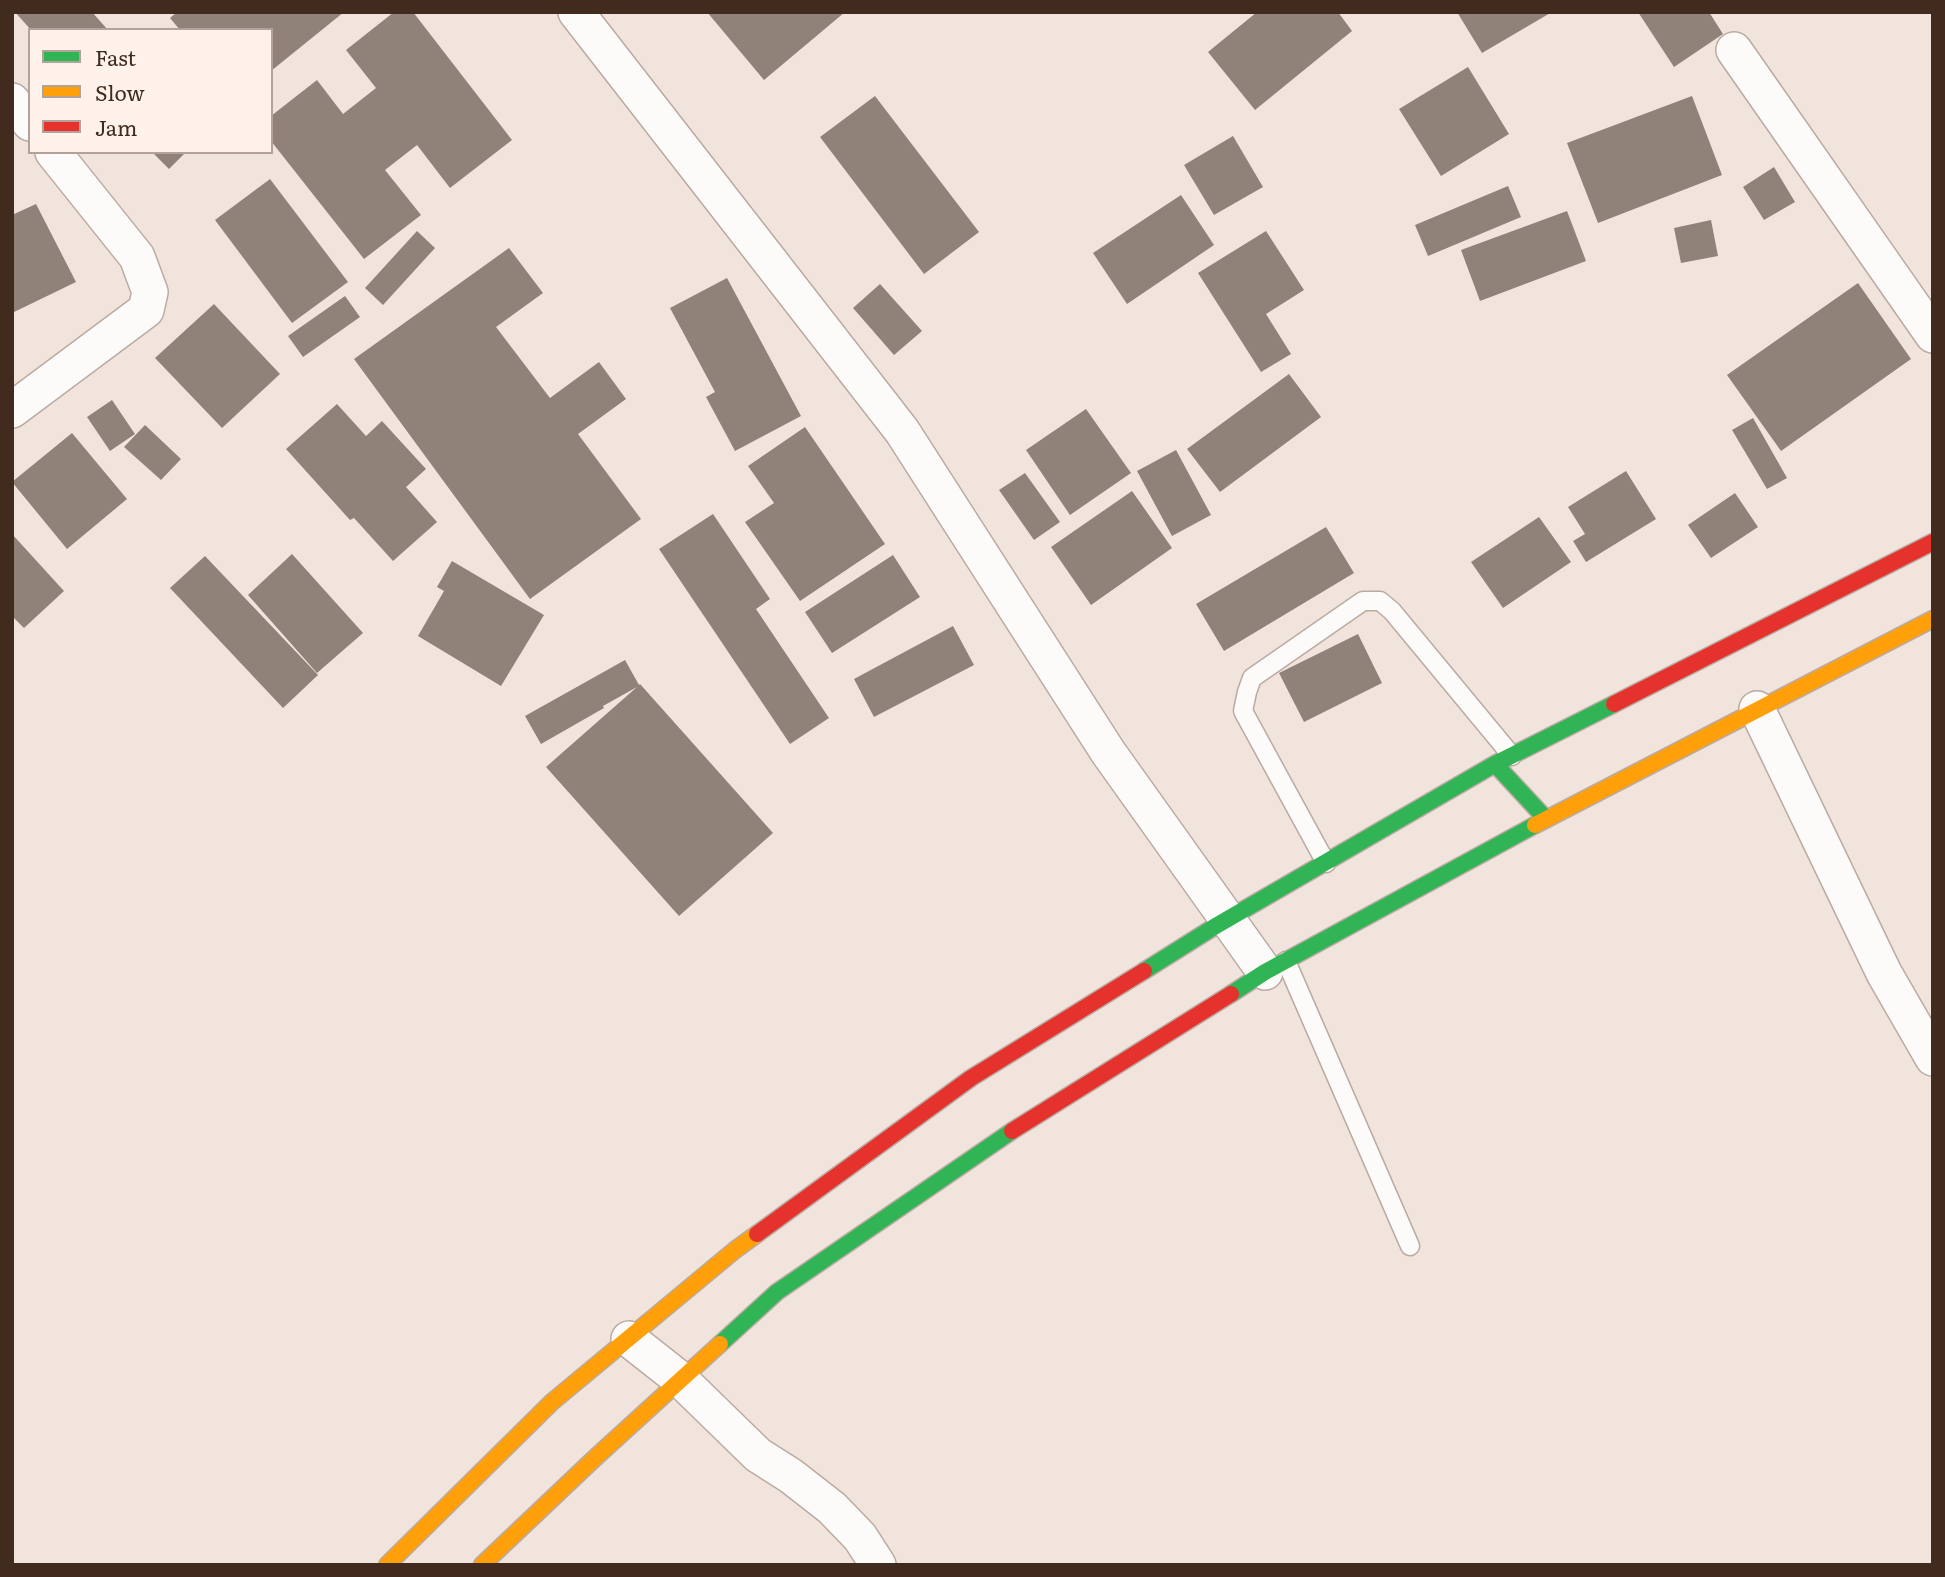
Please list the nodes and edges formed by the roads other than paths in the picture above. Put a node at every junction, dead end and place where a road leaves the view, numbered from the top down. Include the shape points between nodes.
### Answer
1 (576, 12) edge
2 (1734, 50) dead end
3 (12, 101) edge
4 (28, 121) edge
5 (55, 154) edge
6 (1933, 335) edge
7 (12, 410) edge
8 (1933, 542) edge
9 (1933, 619) edge
10 (1757, 709) junction
11 (1512, 756) junction
12 (1495, 764) junction
13 (1546, 819) junction
14 (1326, 863) junction
15 (1228, 920) junction
16 (1275, 966) junction
17 (1933, 1058) edge
18 (1410, 1246) dead end
19 (629, 1339) junction
20 (681, 1380) junction
21 (387, 1565) edge
22 (482, 1565) edge
23 (878, 1565) edge

1 - 15 street via 902,431 1108,752
2 - 6 street
3 - 4 street
5 - 7 street via 137,257 150,292 146,310
8 - 11 main road
9 - 10 main road
10 - 13 main road
10 - 17 street via 1884,973
11 - 12 main road
11 - 14 lane via 1392,611 1380,601 1363,601 1252,678 1243,711
12 - 13 main road
12 - 14 main road
13 - 16 main road
14 - 15 main road
15 - 16 street
15 - 19 main road via 971,1078 735,1250
16 - 18 lane
16 - 20 main road via 1001,1138 788,1285
19 - 20 street
19 - 21 main road via 552,1402
20 - 22 main road
20 - 23 street via 758,1455 832,1508 860,1537

